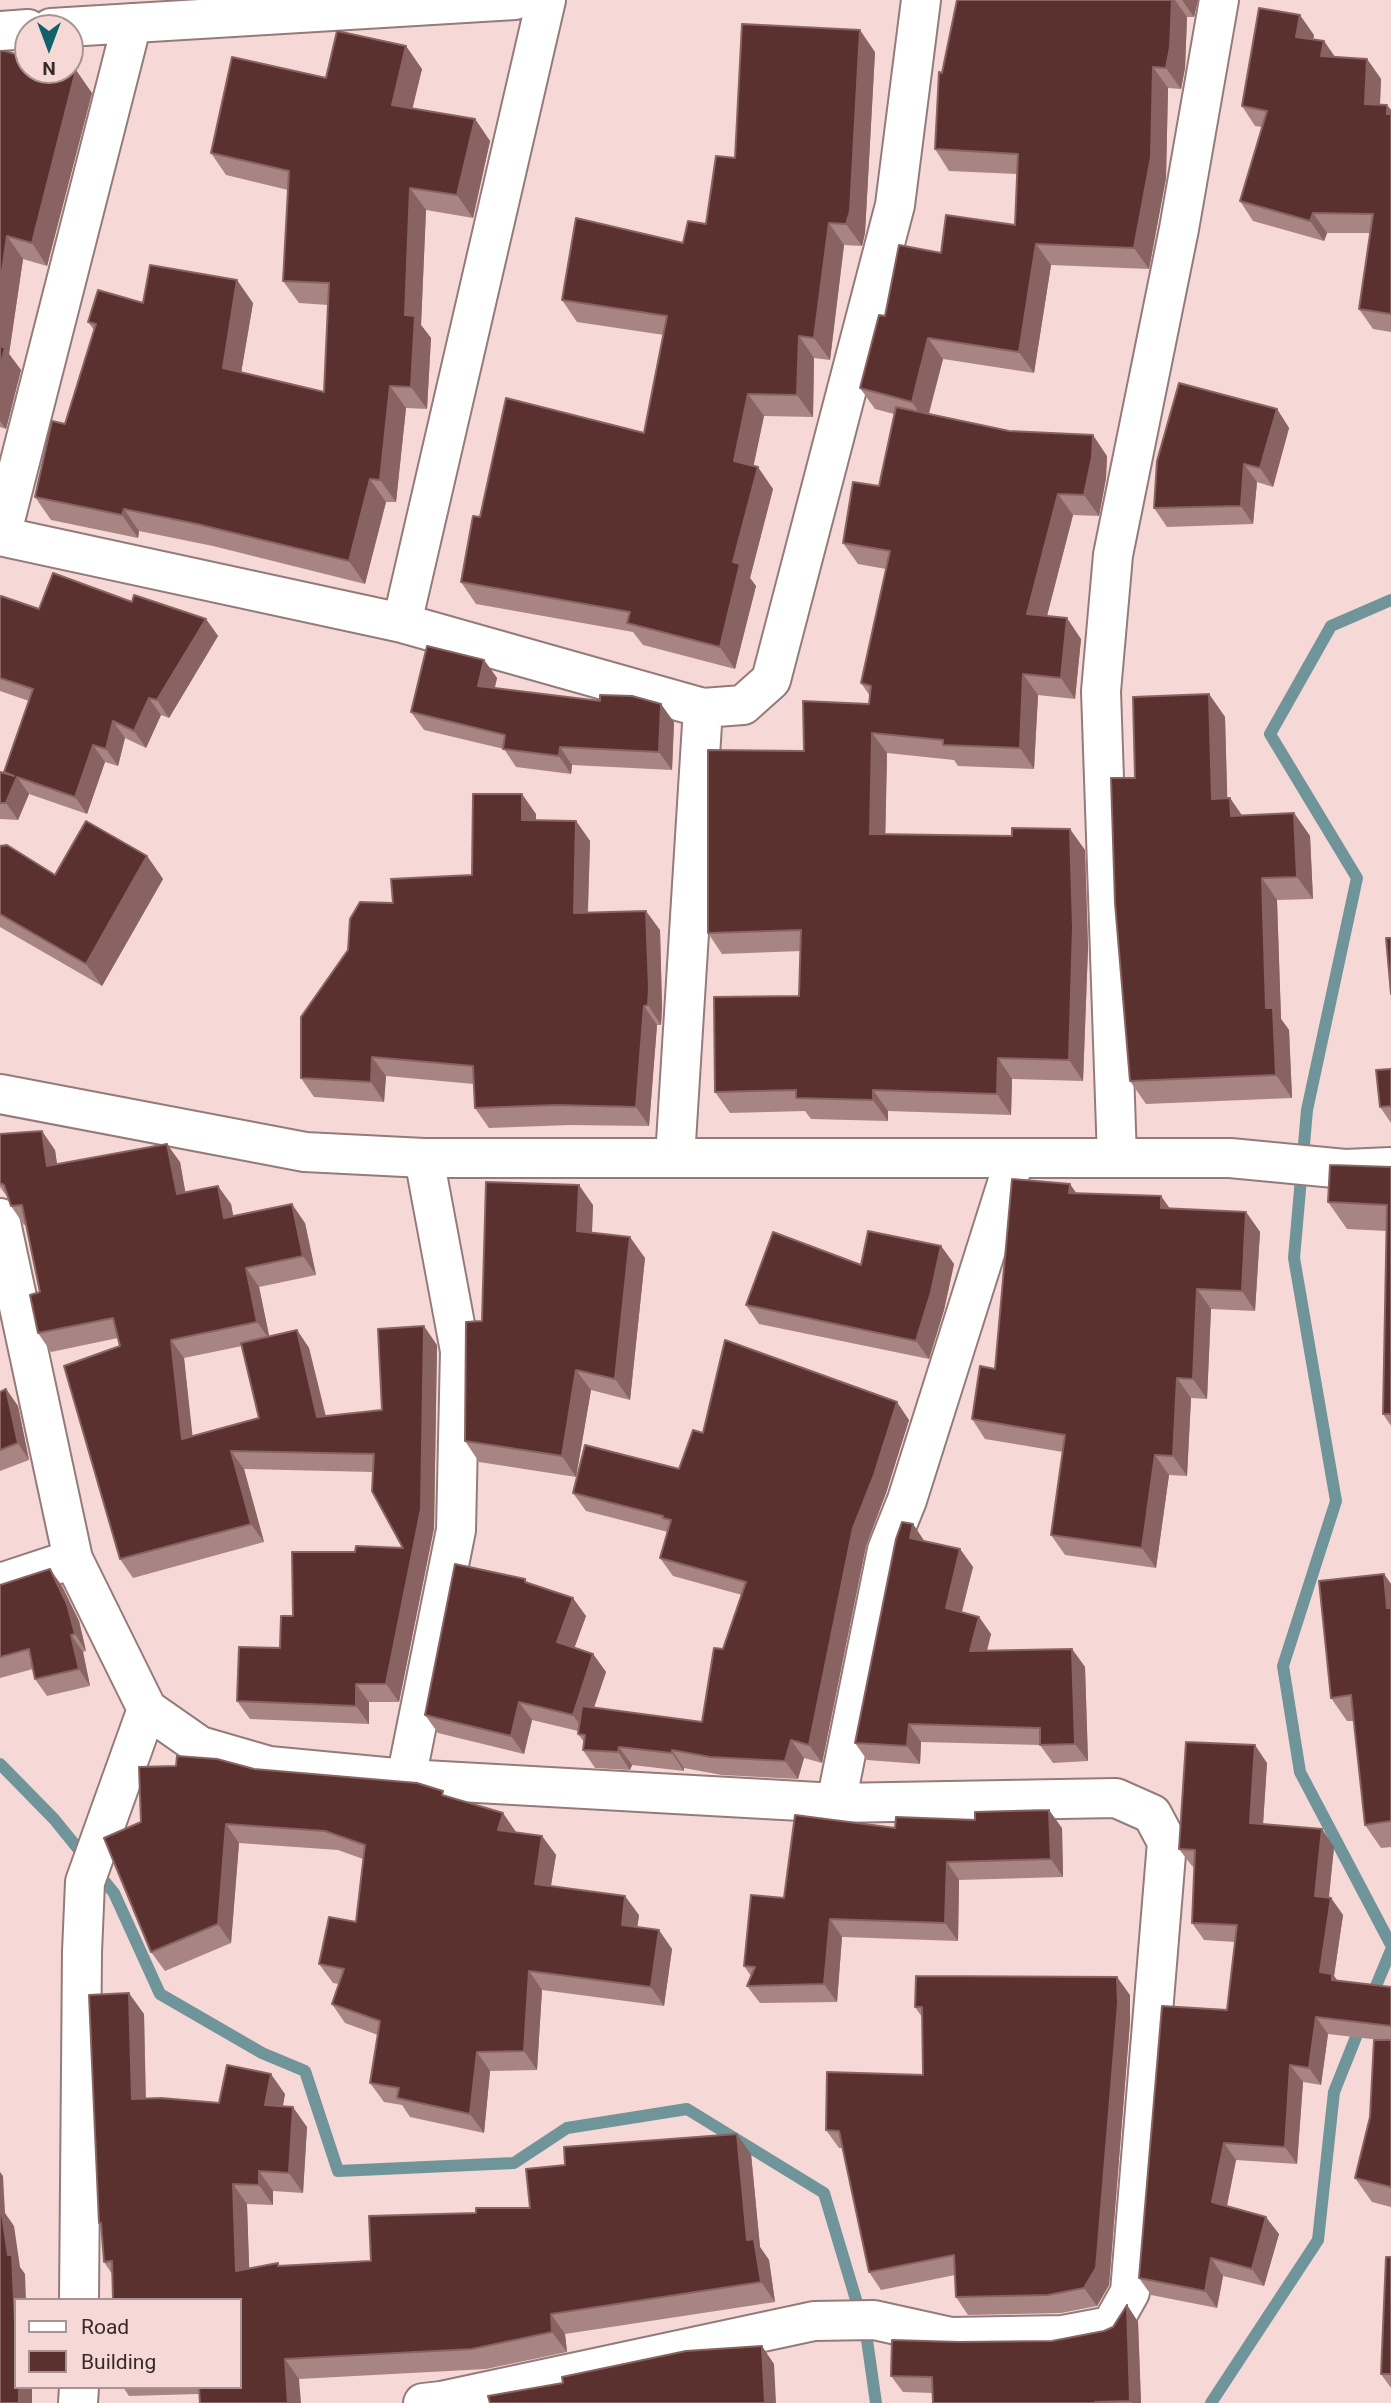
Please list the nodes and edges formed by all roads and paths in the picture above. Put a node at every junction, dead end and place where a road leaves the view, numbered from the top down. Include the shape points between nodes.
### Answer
1 (514, 0) edge
2 (546, 0) edge
3 (920, 0) edge
4 (1219, 0) edge
5 (132, 23) junction
6 (84, 26) edge
7 (0, 536) edge
8 (402, 623) junction
9 (703, 708) junction
10 (0, 1094) edge
11 (424, 1158) junction
12 (675, 1158) junction
13 (1015, 1158) junction
14 (1117, 1158) junction
15 (1391, 1167) edge
16 (0, 1218) edge
17 (74, 1559) junction
18 (0, 1583) edge
19 (147, 1709) junction
20 (406, 1779) junction
21 (836, 1802) junction
22 (79, 2298) edge
23 (435, 2402) edge

1 - 5 street
2 - 8 street
3 - 9 street via 895,205 771,680 743,705
4 - 14 street via 1179,229 1113,555 1101,691
5 - 6 street
5 - 7 street
7 - 8 street
8 - 9 street
9 - 12 street
10 - 11 street via 305,1152
11 - 12 street
11 - 20 street via 460,1351 456,1530
12 - 13 street
13 - 14 street
13 - 21 street via 887,1550
14 - 15 street via 1230,1158 1345,1169
16 - 17 street
17 - 18 street
17 - 19 street
19 - 20 street via 200,1745 269,1766
19 - 22 street via 85,1882
20 - 21 street
21 - 23 street via 1116,1798 1152,1814 1167,1842 1130,2292 1111,2326 1063,2335 951,2337 874,2320 814,2321

